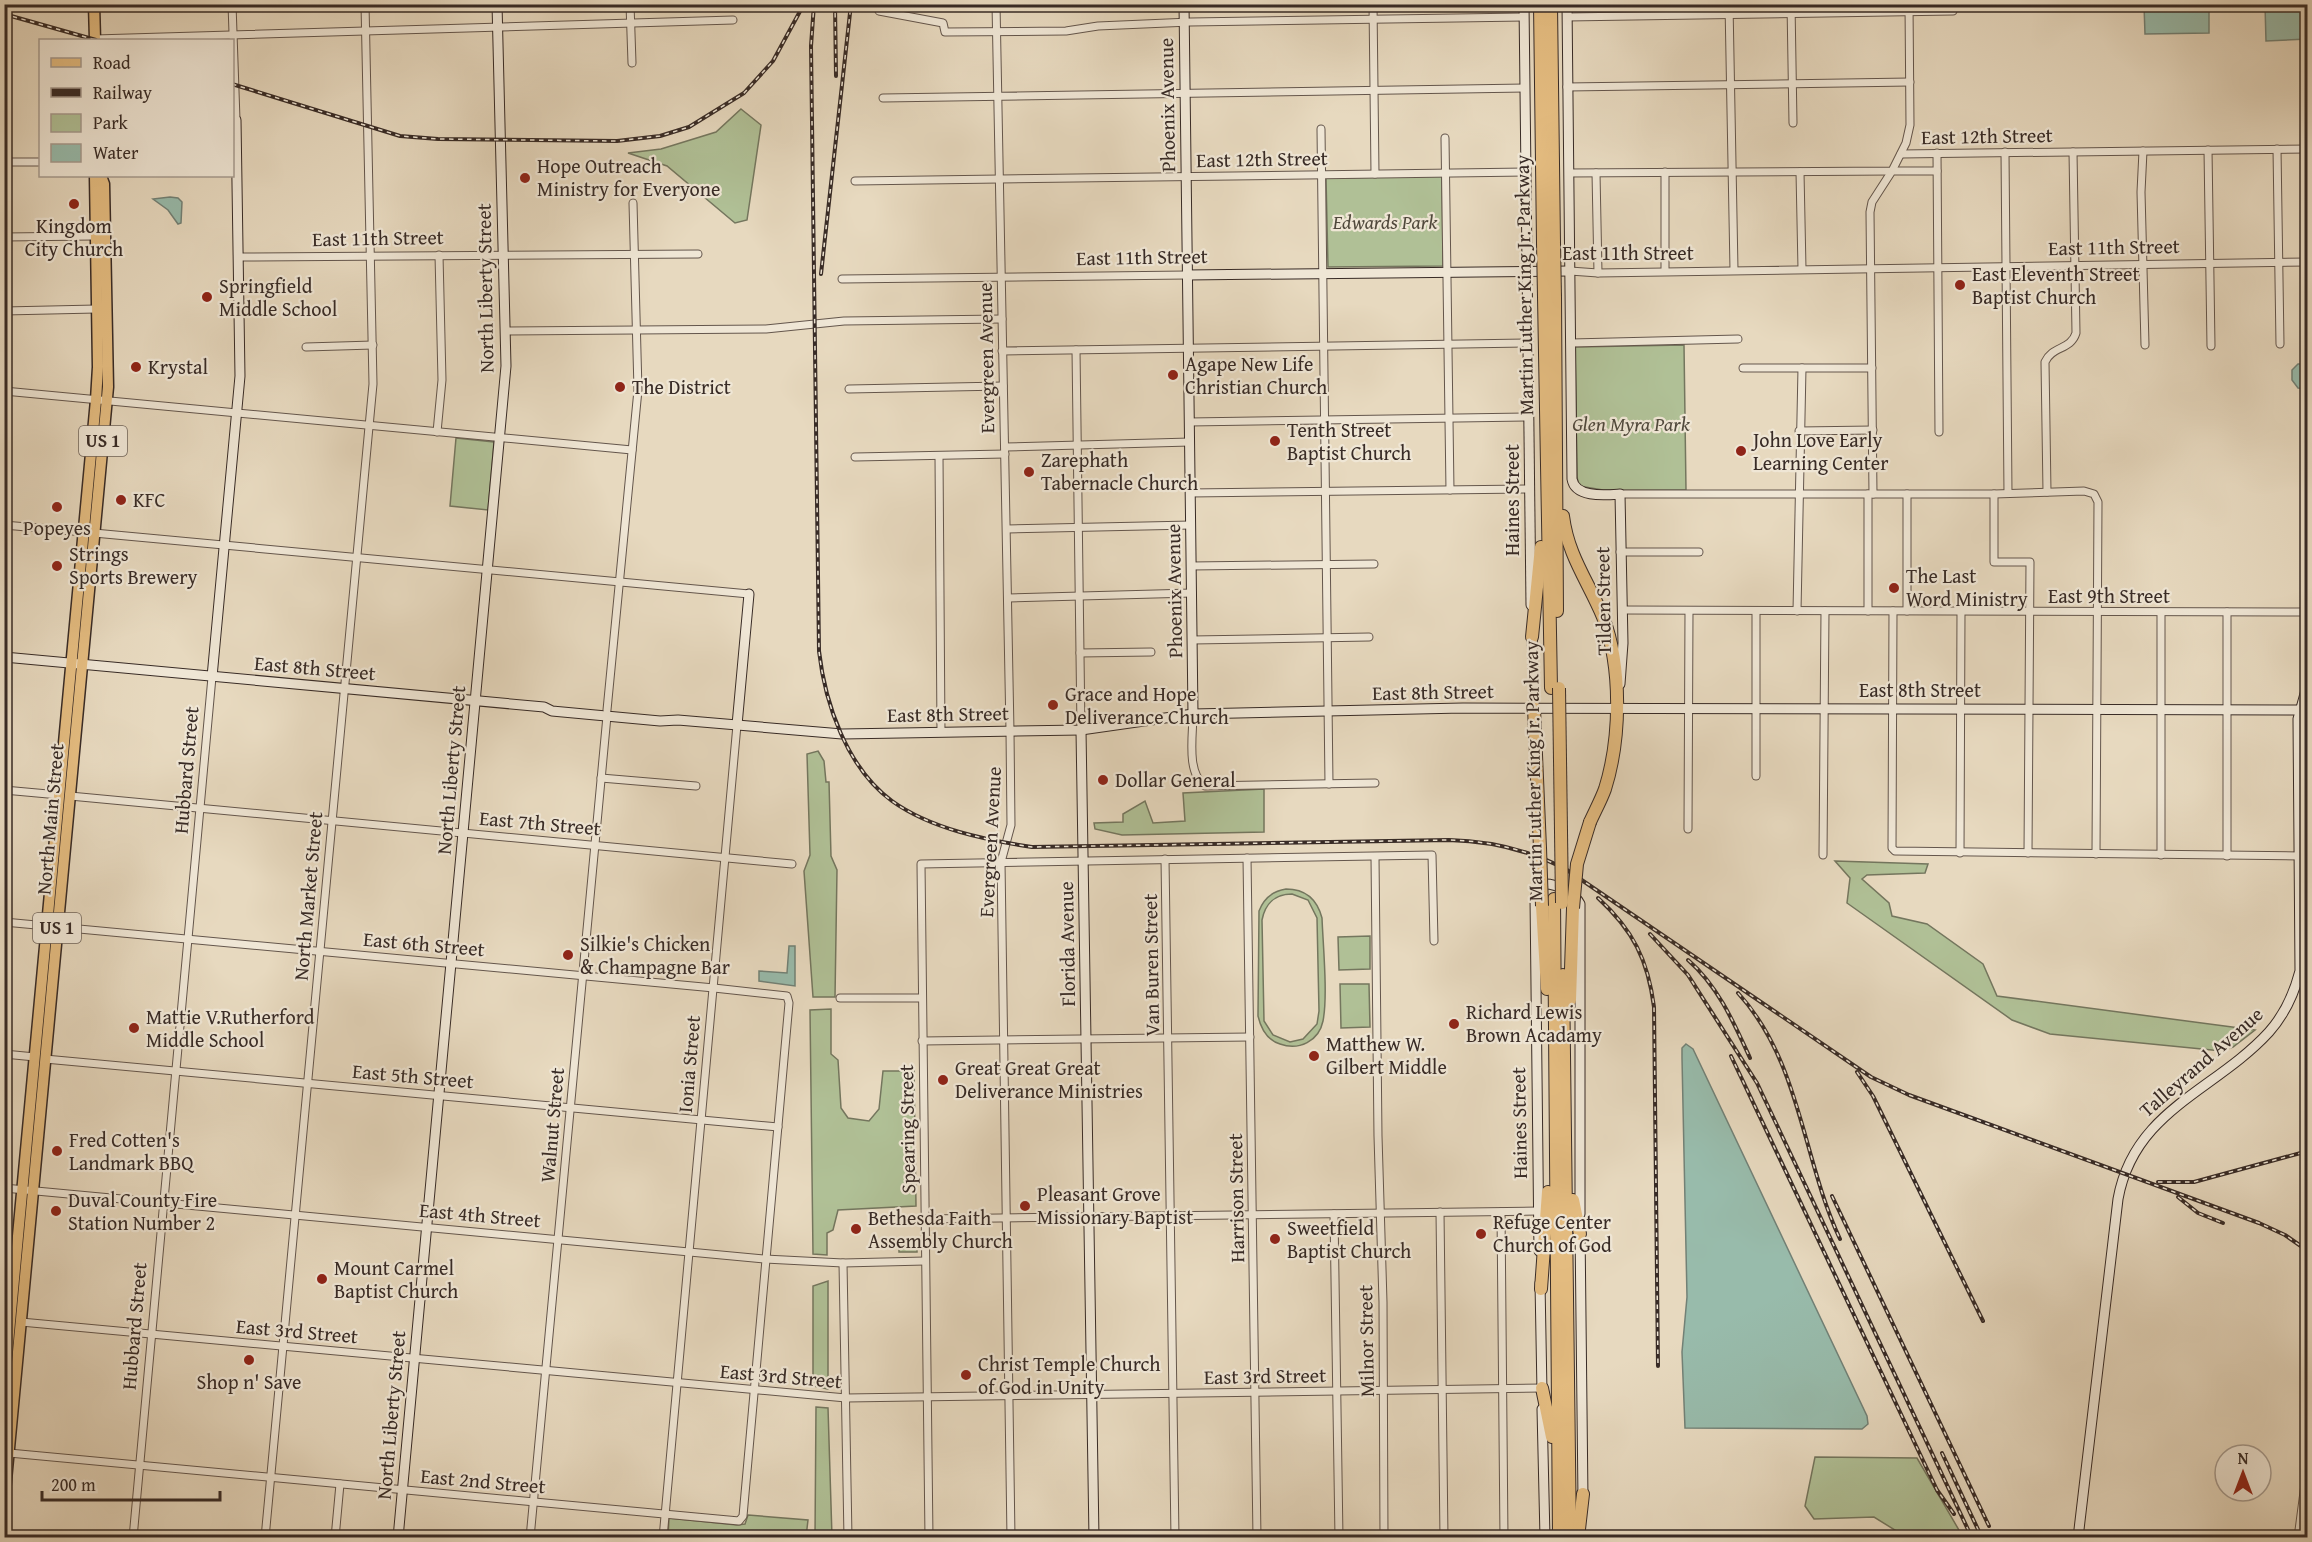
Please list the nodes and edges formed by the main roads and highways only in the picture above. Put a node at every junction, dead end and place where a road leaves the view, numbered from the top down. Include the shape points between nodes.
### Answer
1 (94, 4) edge
2 (1540, 4) edge
3 (1551, 4) edge
4 (95, 39) edge
5 (95, 177) edge
6 (101, 177) edge
7 (1549, 243) junction
8 (1550, 297) junction
9 (101, 401) junction
10 (1556, 461) junction
11 (1547, 504) junction
12 (1532, 636) road end
13 (1555, 688) junction
14 (1534, 708) road end
15 (1563, 903) junction
16 (1554, 1093) junction
17 (1554, 1125) junction
18 (1566, 1144) junction
19 (1580, 1234) road end
20 (1541, 1289) road end
21 (12, 1321) edge
22 (4, 1386) edge
23 (1542, 1388) road end
24 (1558, 1491) junction
25 (1582, 1494) road end
26 (4, 1502) edge
27 (1559, 1538) edge
28 (1570, 1538) edge
29 (1578, 1538) edge

1 - 4 main road
2 - 7 highway, Martin Luther King Jr. Parkway
3 - 7 highway, Martin Luther King Jr. Parkway
5 - 9 main road, North Main Street / US 1
6 - 9 main road, North Main Street / US 1 via 109,359
7 - 8 highway, Martin Luther King Jr. Parkway, bridge
8 - 10 highway, Martin Luther King Jr. Parkway
8 - 11 highway, Martin Luther King Jr. Parkway
9 - 21 main road, North Main Street / US 1 via 28,1190
10 - 13 highway, Martin Luther King Jr. Parkway
10 - 15 highway, bridge via 1569,548 1603,618 1617,681 1605,790
11 - 12 highway
11 - 13 highway, Martin Luther King Jr. Parkway
13 - 15 highway, Martin Luther King Jr. Parkway
14 - 16 highway, bridge
15 - 16 highway, Martin Luther King Jr. Parkway
15 - 18 highway via 1571,991 1564,1040
16 - 17 highway, Martin Luther King Jr. Parkway
17 - 20 highway
17 - 24 highway, Martin Luther King Jr. Parkway
18 - 19 highway
18 - 28 highway
21 - 22 main road, North Main Street / US 1
21 - 26 main road, North Main Street / US 1
23 - 24 highway
24 - 27 highway, Martin Luther King Jr. Parkway
25 - 29 highway

